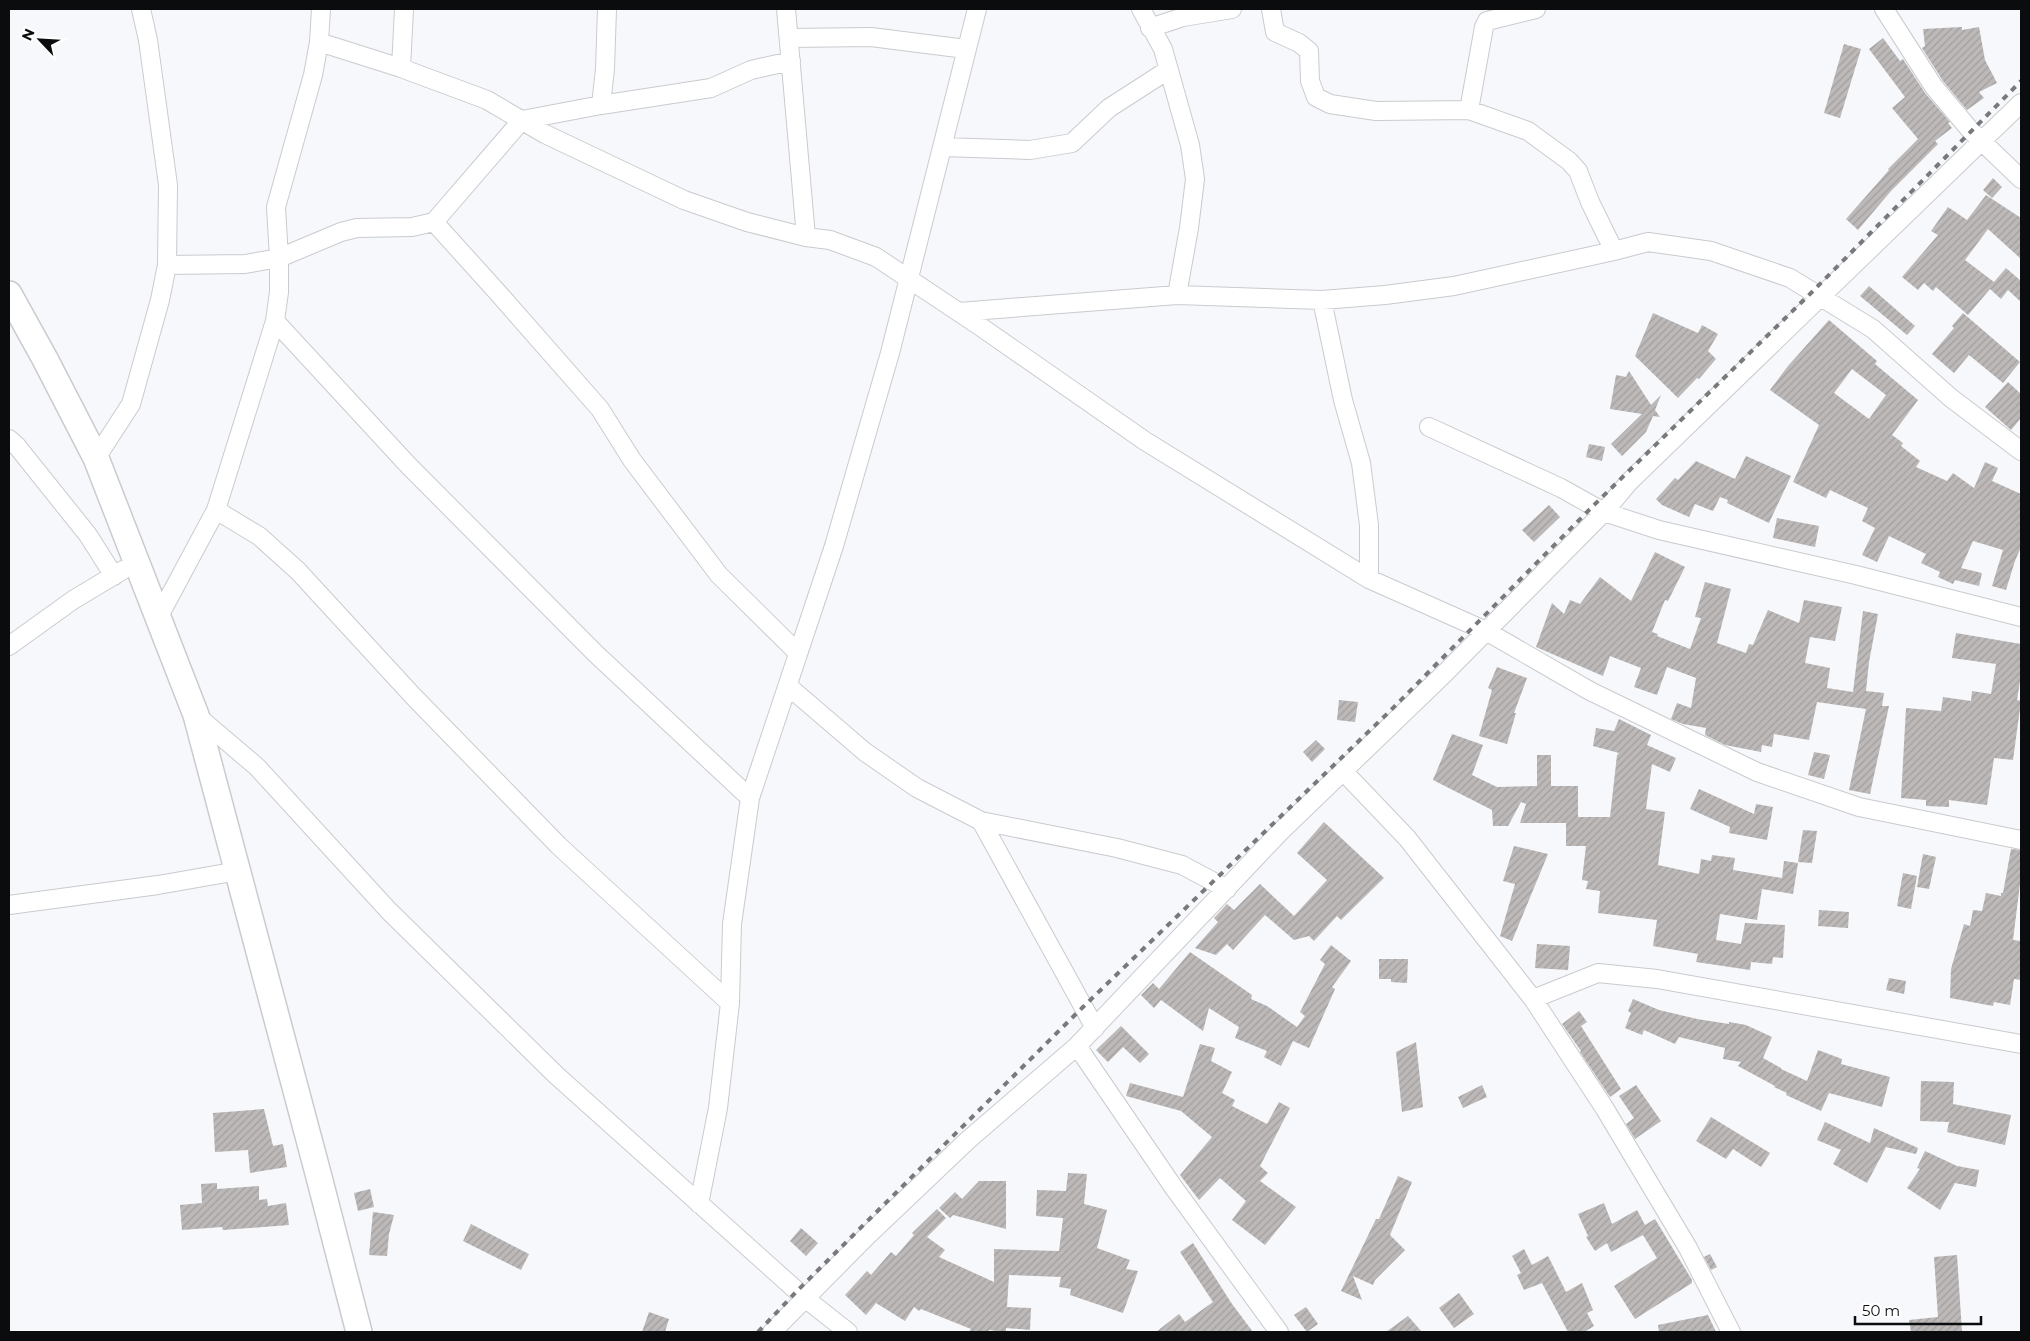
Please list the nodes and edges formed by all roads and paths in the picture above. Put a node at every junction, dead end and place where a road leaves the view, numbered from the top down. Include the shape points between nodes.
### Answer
1 (141, 9) edge
2 (321, 9) edge
3 (404, 9) edge
4 (607, 9) edge
5 (786, 9) edge
6 (977, 9) edge
7 (1141, 9) edge
8 (1232, 9) edge
9 (1270, 9) edge
10 (1536, 9) edge
11 (1884, 9) edge
12 (1150, 28) junction
13 (789, 38) junction
14 (319, 42) junction
15 (966, 49) junction
16 (791, 61) junction
17 (401, 68) junction
18 (1168, 70) junction
19 (2021, 103) edge
20 (601, 105) junction
21 (1468, 110) junction
22 (522, 120) junction
23 (1984, 142) junction
24 (943, 147) junction
25 (2021, 180) edge
26 (434, 222) junction
27 (806, 237) junction
28 (1614, 251) junction
29 (279, 258) junction
30 (167, 264) junction
31 (910, 278) junction
32 (9, 294) edge
33 (1177, 295) junction
34 (1821, 297) junction
35 (1322, 300) junction
36 (959, 312) junction
37 (274, 321) junction
38 (1429, 427) dead end
39 (9, 439) edge
40 (2021, 451) edge
41 (96, 458) junction
42 (216, 510) junction
43 (1604, 512) junction
44 (136, 562) junction
45 (114, 576) junction
46 (1369, 579) junction
47 (2021, 617) edge
48 (158, 618) junction
49 (1486, 631) junction
50 (9, 646) edge
51 (798, 653) junction
52 (788, 686) junction
53 (196, 715) junction
54 (1343, 772) junction
55 (750, 798) junction
56 (981, 821) junction
57 (2021, 840) edge
58 (238, 871) junction
59 (1227, 889) junction
60 (9, 905) edge
61 (1533, 999) junction
62 (730, 1004) junction
63 (1095, 1028) junction
64 (2021, 1044) edge
65 (1077, 1046) junction
66 (699, 1204) junction
67 (806, 1299) junction
68 (359, 1332) edge
69 (772, 1332) edge
70 (848, 1332) edge
71 (1279, 1332) edge
72 (1731, 1332) edge

1 - 30 street via 168,185
2 - 14 street
3 - 17 street
4 - 20 street
5 - 13 street
6 - 15 street
7 - 12 street
8 - 12 street via 1183,17
9 - 21 street via 1275,32 1309,51 1310,81 1316,97 1330,104 1376,111
10 - 21 street via 1488,21 1484,27
11 - 23 street via 1934,87
12 - 18 street via 1163,49
13 - 15 street via 871,37
13 - 16 street
14 - 17 street
14 - 29 street via 313,76 276,206
15 - 24 street
16 - 20 street via 751,70 711,88
16 - 27 street
17 - 22 street via 487,100
18 - 24 street via 1110,108 1072,143 1030,150
18 - 33 street via 1190,145 1195,179
19 - 23 street
20 - 22 street
21 - 28 street via 1528,131 1569,161 1578,171
22 - 26 street
22 - 27 street via 684,200 747,222
23 - 25 street
23 - 34 street
24 - 31 street
26 - 29 street via 412,227 357,228
26 - 51 street via 600,409 632,460 719,575
27 - 31 street via 830,240 876,257
28 - 34 street via 1648,242 1711,251 1790,278
28 - 35 street via 1454,286
29 - 30 street via 245,264
29 - 37 street
30 - 41 street via 131,404
31 - 36 street
31 - 51 street via 834,546
32 - 41 street
33 - 35 street
33 - 36 street
34 - 40 street via 1873,329 1951,398
34 - 43 street via 1629,482
35 - 46 street via 1343,400 1361,463 1369,525
36 - 46 street via 1145,441
37 - 42 street
37 - 55 street via 408,465 554,612
38 - 43 street
39 - 45 street via 88,535
41 - 44 street
42 - 48 street
42 - 62 street via 259,536 298,571 413,696 559,846
43 - 47 street via 1659,530
43 - 49 street
44 - 45 street
44 - 48 street
45 - 50 street via 73,600
46 - 49 street
48 - 53 street
49 - 54 street
49 - 57 street via 1590,691 1758,772 1859,807
51 - 52 street
52 - 55 street
52 - 56 street via 865,752 917,788
53 - 58 street
53 - 66 street via 257,767 389,911 556,1075
54 - 59 street
54 - 61 street via 1408,838
55 - 62 street via 732,924
56 - 59 street via 1117,848 1182,865
56 - 63 street
58 - 60 street
58 - 68 street
59 - 63 street
61 - 64 street via 1598,972 1657,979
61 - 72 street via 1620,1133 1688,1248
62 - 66 street via 718,1108
63 - 65 street
65 - 67 street via 968,1140
65 - 71 street via 1174,1188
66 - 67 street
67 - 69 street
67 - 70 street

